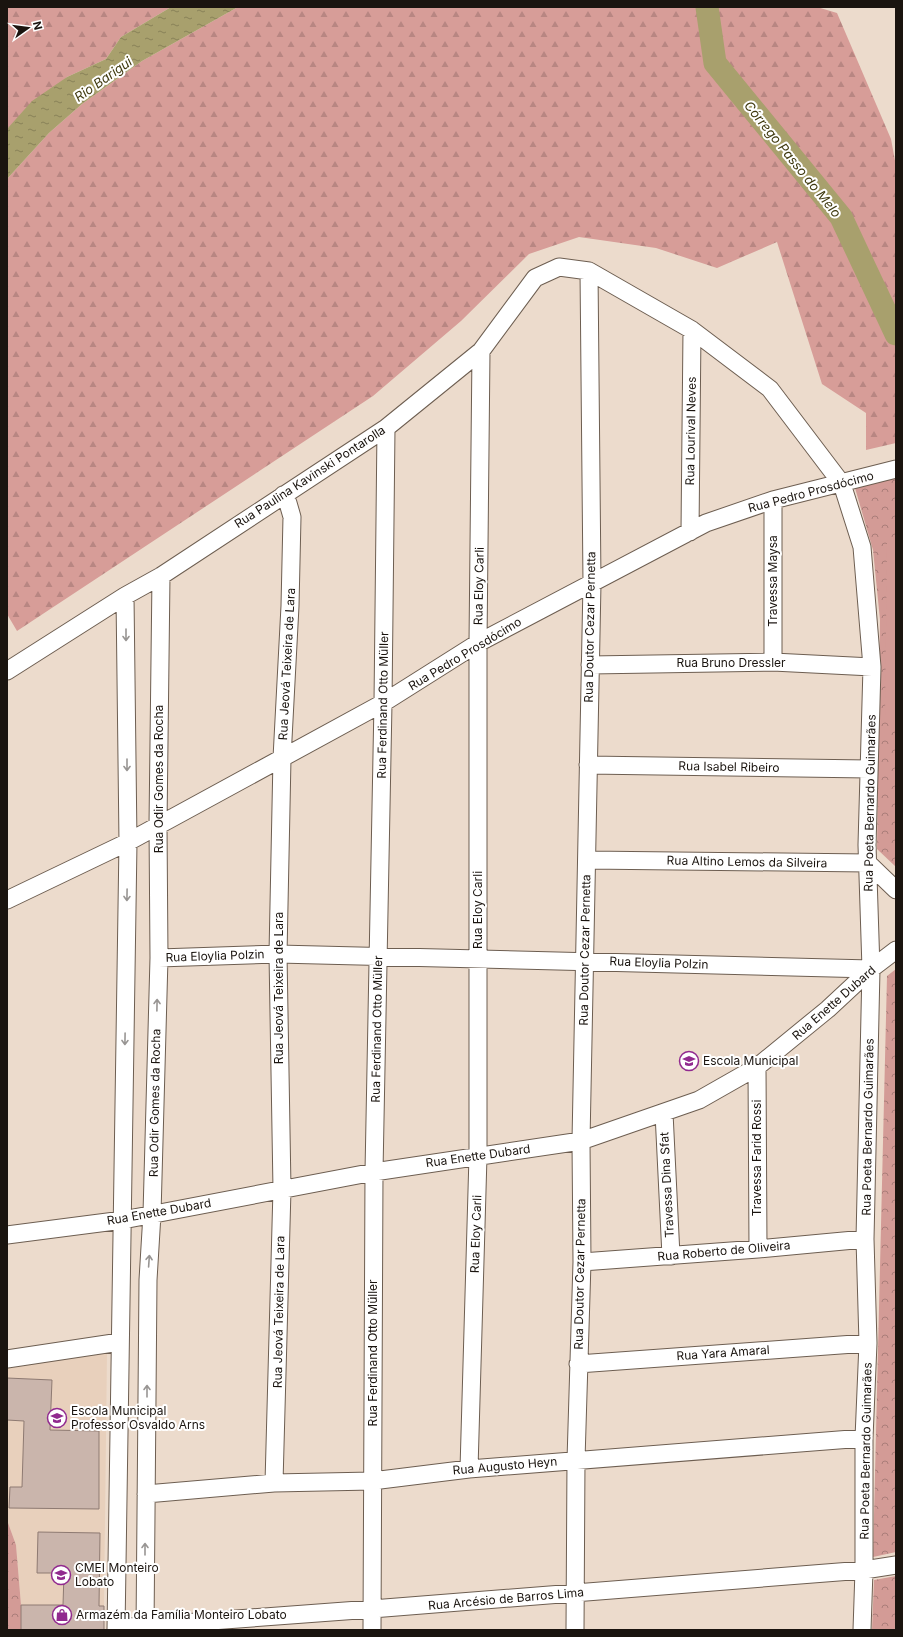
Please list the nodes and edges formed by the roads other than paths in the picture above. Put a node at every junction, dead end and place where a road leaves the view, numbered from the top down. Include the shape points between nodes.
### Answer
1 (589, 271) junction
2 (692, 330) junction
3 (482, 351) junction
4 (386, 428) junction
5 (896, 469) edge
6 (842, 484) junction
7 (283, 495) junction
8 (773, 500) junction
9 (690, 532) junction
10 (161, 576) junction
11 (592, 583) junction
12 (125, 596) junction
13 (478, 643) junction
14 (773, 662) junction
15 (590, 665) junction
16 (872, 667) junction
17 (7, 671) edge
18 (383, 703) junction
19 (282, 758) junction
20 (588, 765) junction
21 (869, 769) junction
22 (158, 825) junction
23 (128, 842) junction
24 (587, 860) junction
25 (868, 863) junction
26 (896, 890) edge
27 (7, 900) edge
28 (896, 950) edge
29 (278, 954) junction
30 (378, 956) junction
31 (158, 958) junction
32 (478, 959) junction
33 (585, 961) junction
34 (871, 970) junction
35 (757, 1067) junction
36 (664, 1113) junction
37 (581, 1141) junction
38 (478, 1156) junction
39 (374, 1172) junction
40 (282, 1190) junction
41 (152, 1214) junction
42 (123, 1220) junction
43 (7, 1235) edge
44 (865, 1239) junction
45 (758, 1249) junction
46 (671, 1256) junction
47 (582, 1262) junction
48 (120, 1342) junction
49 (868, 1343) junction
50 (7, 1359) edge
51 (578, 1364) junction
52 (864, 1438) junction
53 (576, 1460) junction
54 (469, 1469) junction
55 (372, 1481) junction
56 (274, 1483) junction
57 (146, 1494) junction
58 (896, 1565) edge
59 (864, 1570) junction
60 (575, 1593) junction
61 (372, 1610) junction
62 (145, 1628) edge
63 (116, 1629) edge
64 (372, 1630) edge
65 (575, 1630) edge
66 (862, 1630) edge

1 - 2 street, Rua Poeta Bernardo Guimarães
1 - 3 street, Rua Paulina Kavinski Pontarolla via 559,267 535,278
1 - 11 street, Rua Doutor Cezar Pernetta
2 - 6 street, Rua Poeta Bernardo Guimarães via 770,389
2 - 9 street, Rua Lourival Neves
3 - 4 street, Rua Paulina Kavinski Pontarolla
3 - 13 street, Rua Eloy Carli
4 - 7 street, Rua Paulina Kavinski Pontarolla
4 - 18 street, Rua Ferdinand Otto Müller
5 - 6 street, Rua Pedro Prosdócimo
6 - 8 street, Rua Pedro Prosdócimo
6 - 16 street, Rua Poeta Bernardo Guimarães via 862,547
7 - 10 street, Rua Paulina Kavinski Pontarolla
7 - 19 street, Rua Jeová Teixeira de Lara via 292,517
8 - 9 street, Rua Pedro Prosdócimo via 706,523
8 - 14 street, Travessa Maysa
9 - 11 street, Rua Pedro Prosdócimo
10 - 12 street, Rua Paulina Kavinski Pontarolla
10 - 22 street, Rua Odir Gomes da Rocha
11 - 13 street, Rua Pedro Prosdócimo
11 - 15 street, Rua Doutor Cezar Pernetta
12 - 17 street, Rua Paulina Kavinski Pontarolla
12 -> 23 street
13 - 18 street, Rua Pedro Prosdócimo
13 - 32 street, Rua Eloy Carli
14 - 15 street, Rua Bruno Dressler
14 - 16 street, Rua Bruno Dressler
15 - 20 street, Rua Doutor Cezar Pernetta
16 - 21 street, Rua Poeta Bernardo Guimarães
18 - 19 street, Rua Pedro Prosdócimo
18 - 30 street, Rua Ferdinand Otto Müller
19 - 22 street, Rua Pedro Prosdócimo
19 - 29 street, Rua Jeová Teixeira de Lara
20 - 21 street, Rua Isabel Ribeiro
20 - 24 street, Rua Doutor Cezar Pernetta
21 - 25 street, Rua Poeta Bernardo Guimarães
22 - 23 street, Rua Pedro Prosdócimo
22 - 31 street, Rua Odir Gomes da Rocha
23 - 27 street, Rua Pedro Prosdócimo
23 -> 42 street
24 - 25 street, Rua Altino Lemos da Silveira
24 - 33 street, Rua Doutor Cezar Pernetta
25 - 26 street
25 - 34 street, Rua Poeta Bernardo Guimarães
28 - 34 street, Rua Enette Dubard
29 - 30 street, Rua Eloylia Polzin
29 - 31 street, Rua Eloylia Polzin
29 - 40 street, Rua Jeová Teixeira de Lara
30 - 32 street, Rua Eloylia Polzin
30 - 39 street, Rua Ferdinand Otto Müller
41 -> 31 street, Rua Odir Gomes da Rocha
32 - 33 street, Rua Eloylia Polzin
32 - 38 street, Rua Eloy Carli
33 - 34 street, Rua Eloylia Polzin
33 - 37 street, Rua Doutor Cezar Pernetta
34 - 35 street, Rua Enette Dubard
34 - 44 street, Rua Poeta Bernardo Guimarães
35 - 36 street, Rua Enette Dubard via 699,1100
35 - 45 street, Travessa Farid Rossi
36 - 37 street, Rua Enette Dubard
36 - 46 street, Travessa Dina Sfat
37 - 38 street, Rua Enette Dubard
37 - 47 street, Rua Doutor Cezar Pernetta
38 - 39 street, Rua Enette Dubard
38 - 54 street, Rua Eloy Carli
39 - 40 street, Rua Enette Dubard
39 - 55 street, Rua Ferdinand Otto Müller
40 - 41 street, Rua Enette Dubard
40 - 56 street, Rua Jeová Teixeira de Lara
41 - 42 street, Rua Enette Dubard
57 -> 41 street, Rua Odir Gomes da Rocha via 148,1280
42 - 43 street, Rua Enette Dubard
42 - 48 street
44 - 45 street, Rua Roberto de Oliveira
44 - 49 street, Rua Poeta Bernardo Guimarães
45 - 46 street, Rua Roberto de Oliveira
46 - 47 street, Rua Roberto de Oliveira
47 - 51 street, Rua Doutor Cezar Pernetta
48 - 50 street
48 - 63 street
49 - 51 street, Rua Yara Amaral
49 - 52 street, Rua Poeta Bernardo Guimarães
51 - 53 street, Rua Doutor Cezar Pernetta
52 - 53 street, Rua Augusto Heyn
52 - 59 street, Rua Poeta Bernardo Guimarães
53 - 54 street, Rua Augusto Heyn
53 - 60 street, Rua Doutor Cezar Pernetta
54 - 55 street, Rua Augusto Heyn
55 - 56 street, Rua Augusto Heyn
55 - 61 street, Rua Ferdinand Otto Müller
56 - 57 street, Rua Augusto Heyn
62 -> 57 street, Rua Odir Gomes da Rocha
58 - 59 street, Rua Arcésio de Barros Lima
59 - 60 street, Rua Arcésio de Barros Lima
59 - 66 street, Rua Poeta Bernardo Guimarães
60 - 61 street, Rua Arcésio de Barros Lima
60 - 65 street, Rua Doutor Cezar Pernetta
61 - 62 street, Rua Arcésio de Barros Lima
61 - 64 street, Rua Ferdinand Otto Müller
62 - 63 street, Rua Arcésio de Barros Lima

